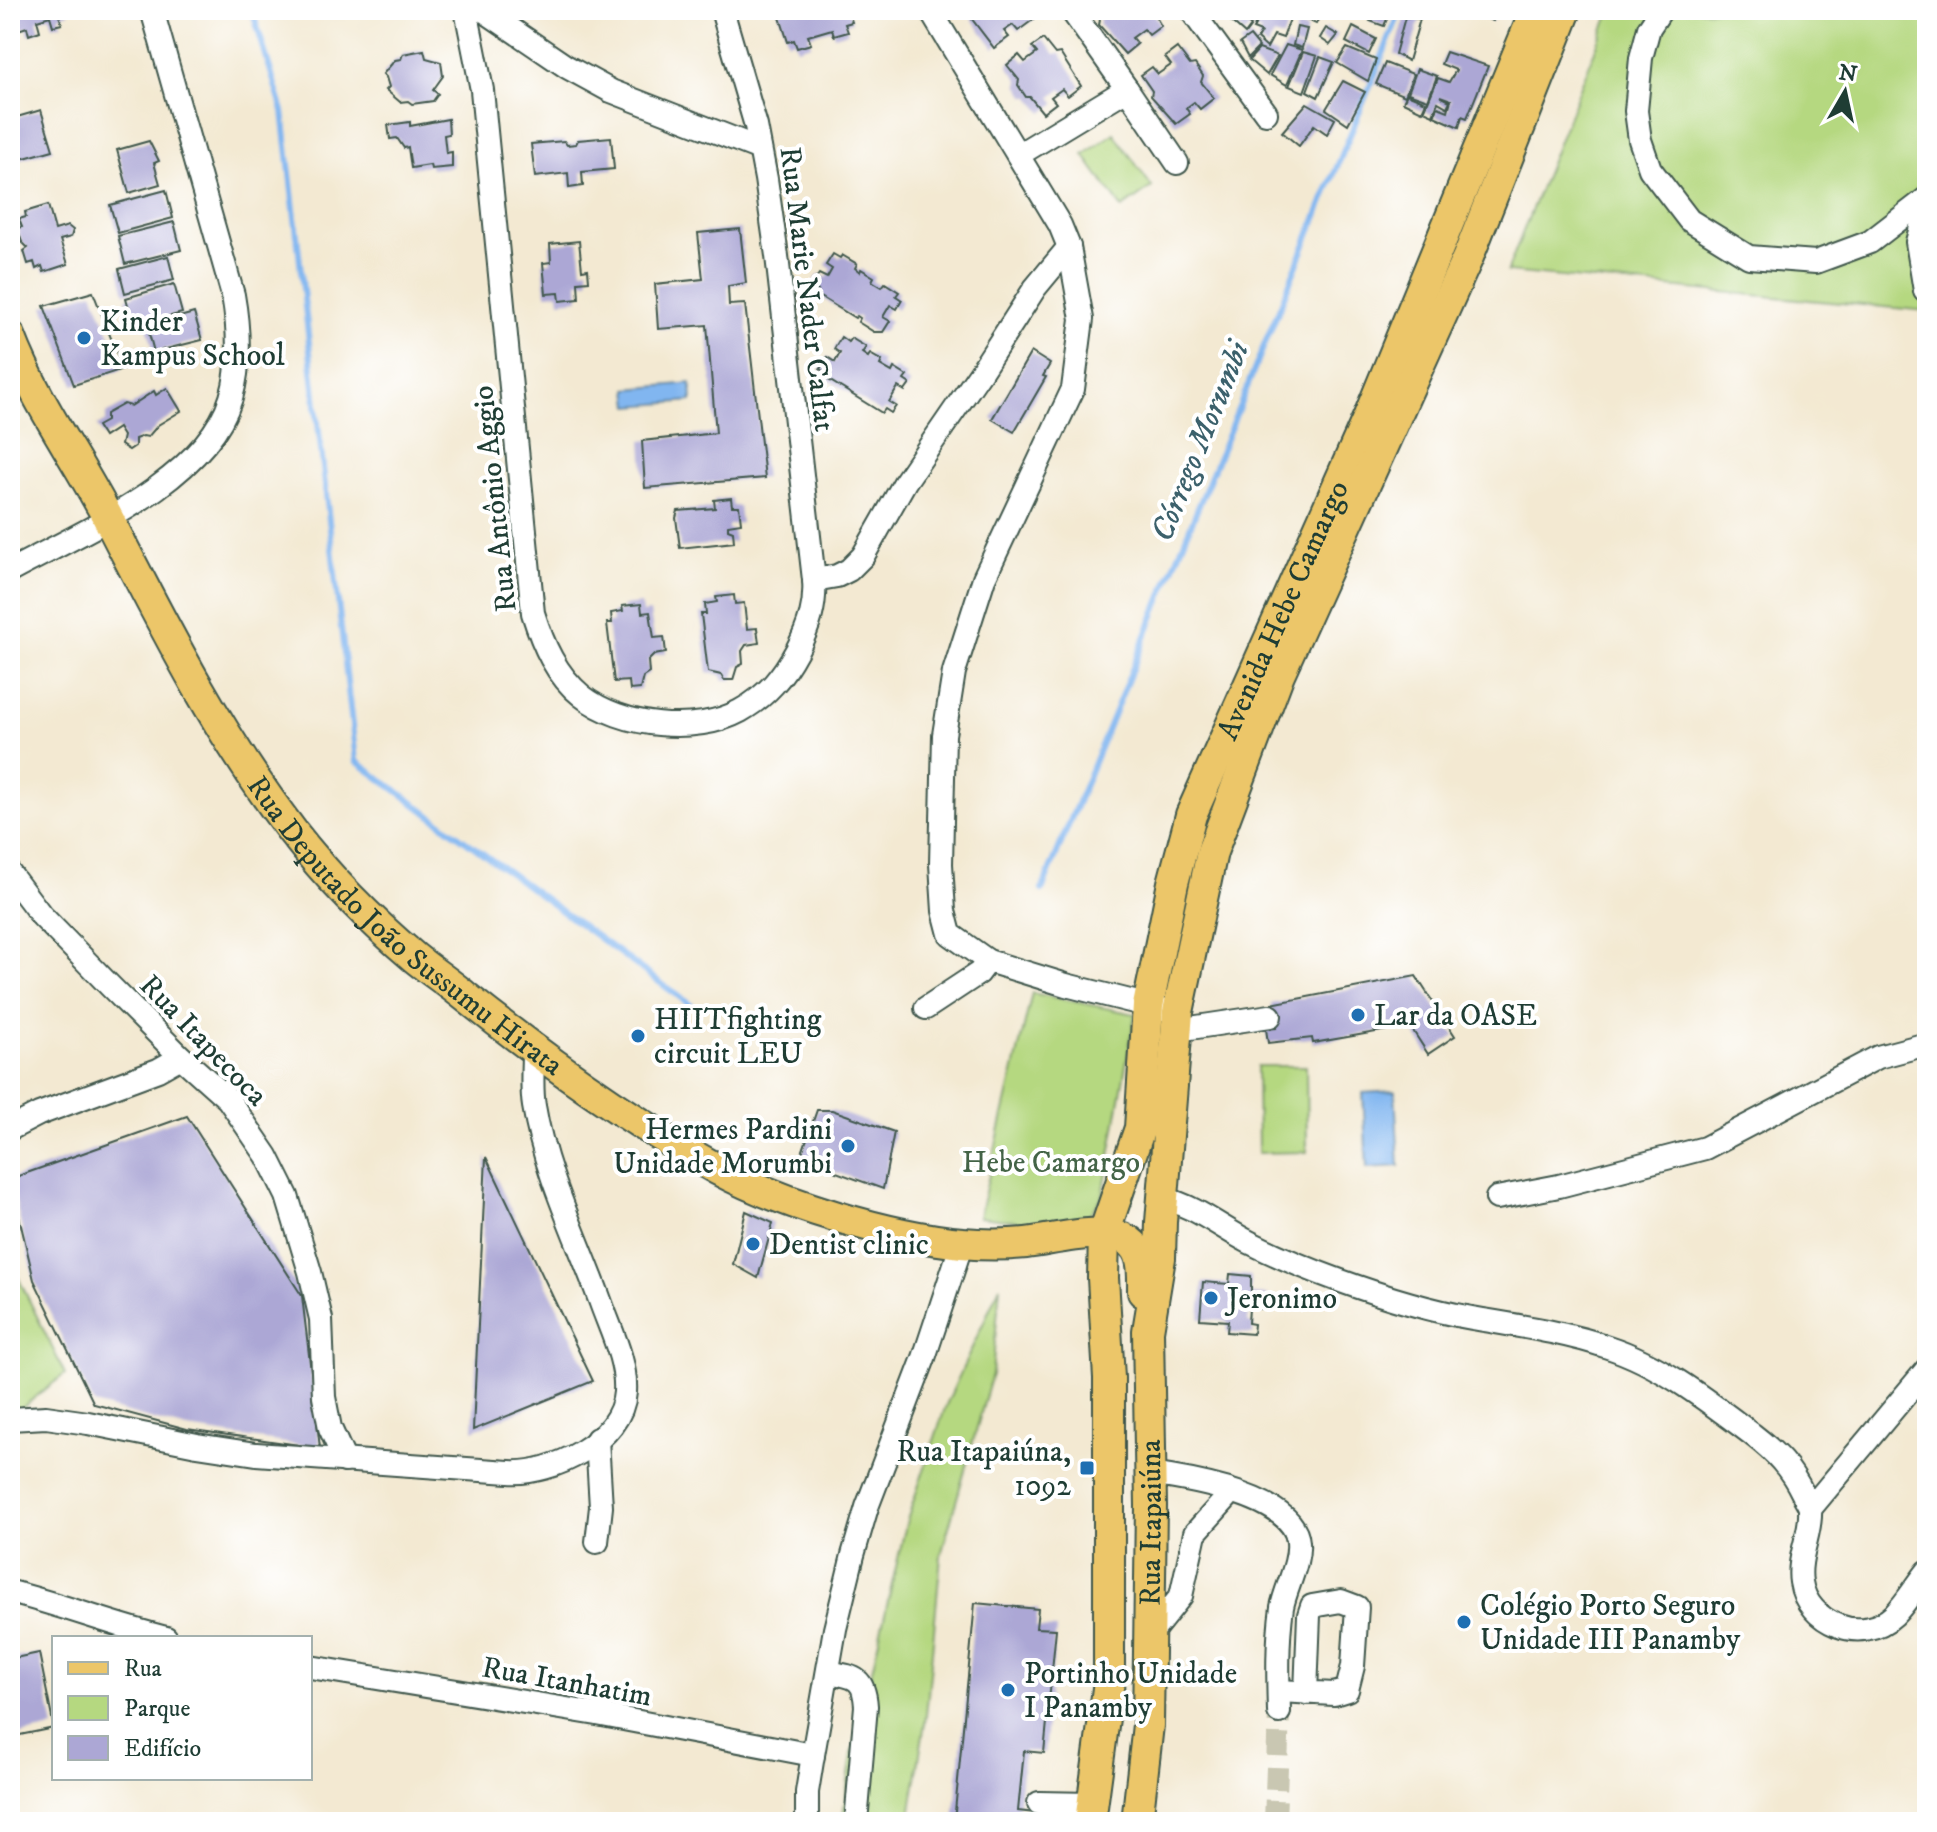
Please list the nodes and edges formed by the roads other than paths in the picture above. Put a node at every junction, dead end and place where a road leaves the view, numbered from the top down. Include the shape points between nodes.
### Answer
1 (152, 10) edge
2 (466, 10) edge
3 (483, 10) edge
4 (722, 10) edge
5 (930, 10) edge
6 (1191, 10) edge
7 (1536, 10) edge
8 (1566, 10) edge
9 (1661, 10) edge
10 (1074, 14) dead end
11 (1127, 89) junction
12 (1266, 113) dead end
13 (760, 149) junction
14 (1018, 155) junction
15 (1177, 163) dead end
16 (1927, 198) edge
17 (1927, 205) edge
18 (1069, 247) junction
19 (1925, 291) edge
20 (10, 336) edge
21 (108, 518) junction
22 (10, 571) edge
23 (814, 580) junction
24 (10, 874) edge
25 (988, 961) junction
26 (1148, 1006) junction
27 (926, 1008) dead end
28 (1270, 1016) dead end
29 (1178, 1021) junction
30 (1927, 1044) edge
31 (533, 1051) junction
32 (181, 1057) junction
33 (10, 1129) edge
34 (1497, 1198) dead end
35 (1162, 1210) junction
36 (1104, 1233) junction
37 (962, 1243) junction
38 (1025, 1243) junction
39 (1103, 1278) junction
40 (1148, 1331) junction
41 (1927, 1369) edge
42 (10, 1419) edge
43 (597, 1439) junction
44 (345, 1461) junction
45 (1150, 1474) junction
46 (1231, 1493) junction
47 (1810, 1509) junction
48 (597, 1542) dead end
49 (1111, 1542) junction
50 (1927, 1572) edge
51 (1150, 1578) junction
52 (10, 1592) edge
53 (158, 1636) edge
54 (1149, 1636) junction
55 (312, 1667) edge
56 (828, 1672) junction
57 (1306, 1693) dead end
58 (813, 1755) junction
59 (1039, 1803) dead end
60 (857, 1811) dead end
61 (1091, 1813) edge
62 (807, 1822) edge
63 (1137, 1822) edge

1 - 21 street via 233,295 239,335 231,398 203,447 178,473
2 - 23 street, Rua Antônio Aggio via 482,90 533,613 558,671 583,697 628,719 684,725 726,717 768,692 784,675 809,628
3 - 13 street via 611,91
4 - 13 street, Rua Marie Nader Calfat
5 - 14 street
6 - 12 street
7 - 26 main road, Avenida Hebe Camargo via 1369,416 1191,815
8 - 29 main road, Avenida Hebe Camargo via 1468,257 1279,674 1212,852
9 - 16 street via 1649,28 1641,58 1636,111 1650,169 1689,220 1749,257 1816,262 1870,242
10 - 11 street
11 - 14 street
11 - 15 street
13 - 23 street, Rua Marie Nader Calfat
14 - 18 street
17 - 19 street via 1917,242
18 - 23 street via 1035,288 905,482 863,556 837,576
18 - 25 street via 1082,319 1073,389 984,578 954,672 944,735 944,911 950,934
20 - 21 main road, Rua Deputado João Sussumu Hirata via 65,447
21 - 22 street
21 - 31 main road, Rua Deputado João Sussumu Hirata via 200,694 294,833 416,959
24 - 32 street, Rua Itapecoca via 41,915
25 - 26 street
25 - 27 street via 979,973
26 - 29 street
26 - 36 main road, Avenida Hebe Camargo via 1140,1128
28 - 29 street
29 - 35 main road, Avenida Hebe Camargo
30 - 34 street via 1878,1057 1705,1148
31 - 37 main road, Rua Deputado João Sussumu Hirata via 705,1162 773,1195
31 - 43 street via 533,1103 544,1153 590,1271 625,1383 618,1414
32 - 33 street
32 - 44 street, Rua Itapecoca via 228,1099 287,1196 321,1319 330,1428
35 - 40 main road, Rua Itapaiúna
35 - 47 street via 1190,1206 1248,1241 1412,1305 1611,1347 1667,1374 1778,1455
36 - 38 main road, Rua Deputado João Sussumu Hirata
36 - 39 main road, Rua Itapaiúna
36 - 40 main road via 1129,1241 1140,1254
37 - 38 main road, Rua Deputado João Sussumu Hirata
37 - 56 street via 867,1507
38 - 39 main road, Rua Deputado João Sussumu Hirata via 1084,1257
39 - 49 main road, Rua Itapaiúna
40 - 45 main road, Rua Itapaiúna
41 - 47 street
42 - 44 street via 46,1417 256,1454
43 - 44 street via 567,1461 522,1473
43 - 48 street
45 - 46 street
45 - 51 main road, Rua Itapaiúna
46 - 54 street via 1195,1533 1181,1596
46 - 57 street via 1259,1499 1279,1511 1298,1541 1283,1605 1279,1702
47 - 50 street via 1800,1578 1804,1599 1831,1625 1872,1627 1893,1617
49 - 51 main road via 1141,1557
49 - 61 main road, Rua Itapaiúna via 1109,1681
51 - 54 main road, Rua Itapaiúna
52 - 53 street
54 - 63 main road, Rua Itapaiúna via 1148,1725
55 - 58 street, Rua Itanhatim
56 - 58 street
56 - 60 street via 852,1676 865,1689
58 - 62 street
59 - 61 street

